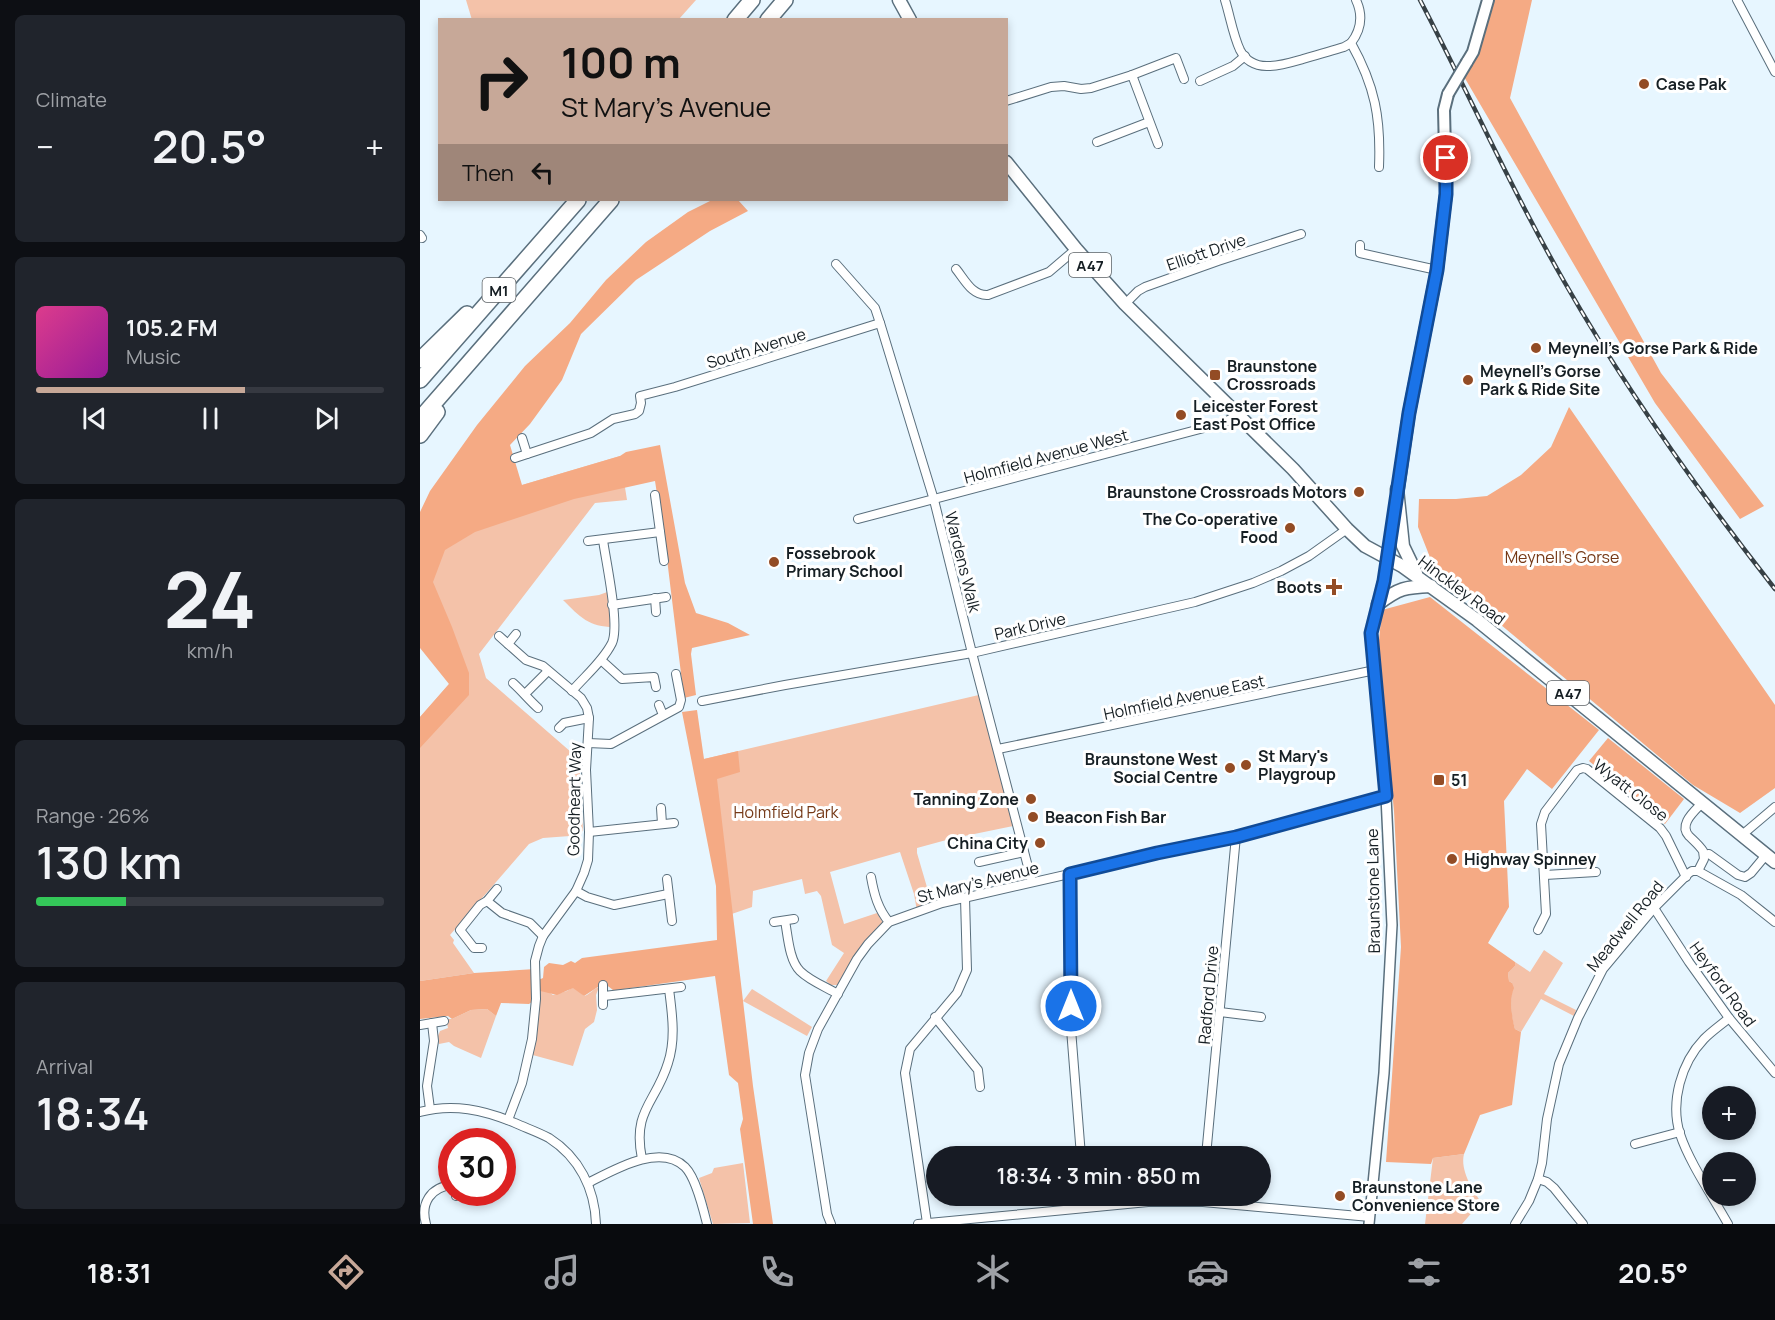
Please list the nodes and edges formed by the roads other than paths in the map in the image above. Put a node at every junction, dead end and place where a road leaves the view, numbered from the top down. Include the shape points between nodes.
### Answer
1 (752, 0) edge
2 (784, 0) edge
3 (899, 0) edge
4 (1225, 0) edge
5 (1356, 0) edge
6 (1488, 0) edge
7 (1737, 0) edge
8 (737, 18) edge
9 (770, 18) edge
10 (909, 18) edge
11 (1351, 43) junction
12 (1245, 56) junction
13 (1775, 72) edge
14 (1132, 75) junction
15 (1184, 79) dead end
16 (1200, 81) dead end
17 (1008, 100) edge
18 (1149, 122) junction
19 (1097, 142) dead end
20 (1158, 144) dead end
21 (1008, 164) edge
22 (1378, 167) dead end
23 (577, 201) edge
24 (610, 201) edge
25 (1301, 234) dead end
26 (1360, 245) dead end
27 (1076, 249) junction
28 (531, 253) junction
29 (836, 264) dead end
30 (956, 269) dead end
31 (1437, 270) junction
32 (1125, 304) junction
33 (880, 323) junction
34 (476, 355) junction
35 (420, 360) edge
36 (420, 380) edge
37 (1238, 415) junction
38 (420, 419) edge
39 (420, 435) edge
40 (522, 438) dead end
41 (527, 454) junction
42 (515, 458) dead end
43 (1397, 489) junction
44 (655, 495) dead end
45 (934, 500) junction
46 (858, 519) dead end
47 (1347, 529) junction
48 (660, 532) junction
49 (603, 540) junction
50 (588, 541) dead end
51 (1388, 559) junction
52 (664, 561) dead end
53 (1418, 577) junction
54 (1431, 586) junction
55 (666, 597) dead end
56 (655, 598) junction
57 (1378, 604) junction
58 (612, 605) junction
59 (657, 612) dead end
60 (516, 634) dead end
61 (499, 636) dead end
62 (508, 644) junction
63 (972, 653) junction
64 (601, 660) junction
65 (548, 670) junction
66 (1375, 670) junction
67 (676, 674) dead end
68 (513, 683) dead end
69 (656, 687) dead end
70 (572, 691) junction
71 (525, 699) junction
72 (702, 701) dead end
73 (659, 705) dead end
74 (538, 708) dead end
75 (663, 715) junction
76 (589, 718) junction
77 (559, 728) dead end
78 (588, 743) junction
79 (998, 749) junction
80 (1386, 796) junction
81 (1703, 802) junction
82 (1775, 807) edge
83 (661, 808) dead end
84 (674, 823) dead end
85 (662, 824) junction
86 (589, 832) junction
87 (1742, 835) junction
88 (1236, 837) junction
89 (1024, 852) junction
90 (1704, 855) junction
91 (1770, 858) edge
92 (979, 862) dead end
93 (1698, 871) junction
94 (1596, 872) dead end
95 (1070, 874) junction
96 (1545, 875) junction
97 (1686, 876) junction
98 (871, 877) dead end
99 (667, 879) dead end
100 (1032, 882) junction
101 (497, 889) dead end
102 (576, 891) junction
103 (668, 894) junction
104 (965, 898) junction
105 (487, 900) junction
106 (1654, 908) junction
107 (794, 919) dead end
108 (672, 921) dead end
109 (785, 921) junction
110 (774, 922) dead end
111 (889, 922) junction
112 (1775, 922) edge
113 (1538, 930) dead end
114 (543, 936) junction
115 (482, 948) dead end
116 (603, 985) dead end
117 (681, 987) dead end
118 (669, 989) junction
119 (838, 994) junction
120 (604, 996) junction
121 (603, 1005) dead end
122 (1220, 1012) junction
123 (935, 1017) junction
124 (1261, 1017) dead end
125 (1729, 1017) junction
126 (444, 1021) dead end
127 (432, 1023) junction
128 (420, 1025) edge
129 (1775, 1073) edge
130 (980, 1087) dead end
131 (430, 1109) junction
132 (420, 1112) edge
133 (508, 1120) junction
134 (1680, 1132) junction
135 (1635, 1144) dead end
136 (1080, 1146) edge
137 (1207, 1146) edge
138 (642, 1159) junction
139 (1538, 1179) junction
140 (588, 1183) junction
141 (438, 1187) edge
142 (1106, 1206) edge
143 (1264, 1206) edge
144 (1085, 1208) joint
145 (1370, 1220) edge
146 (927, 1223) edge
147 (426, 1224) edge
148 (596, 1224) edge
149 (707, 1224) edge
150 (831, 1224) edge
151 (918, 1224) edge
152 (1515, 1224) edge
153 (1582, 1224) edge
154 (1728, 1224) edge

1 - 8 highway
2 - 9 highway
3 - 10 main road
4 - 12 street
5 - 11 street via 1361,24
6 - 31 main road, bridge via 1473,52 1448,94 1444,110 1446,194
7 - 13 street
11 - 12 street via 1270,67 1253,63
11 - 22 street via 1375,99 1380,142
12 - 16 street
14 - 15 street via 1176,58
14 - 17 street via 1091,88 1051,87
14 - 18 street
18 - 19 street
18 - 20 street
21 - 27 main road, Hinckley Road / A47
23 - 28 highway, M1
24 - 34 highway, M1
25 - 32 street, Elliott Drive via 1145,287
26 - 31 street via 1360,253
27 - 30 street via 1049,272 988,295 974,291
27 - 32 main road, Hinckley Road / A47
28 - 35 highway
28 - 36 highway, M1
29 - 33 street, Wardens Walk via 875,308
31 - 43 main road
32 - 37 main road, Hinckley Road / A47
33 - 41 street, South Avenue via 640,396 639,411 634,414 613,419 591,434
33 - 45 street, Wardens Walk
34 - 38 highway, M1
34 - 39 highway
37 - 45 street, Holmfield Avenue West via 1223,423
37 - 47 main road, Hinckley Road / A47
40 - 41 street
41 - 42 street
43 - 51 main road
43 - 53 main road via 1403,546
44 - 48 street
45 - 46 street, Holmfield Avenue West
45 - 63 street, Wardens Walk
47 - 51 main road, Hinckley Road / A47 via 1365,546
47 - 63 street, Park Drive via 1297,563 1224,593
48 - 49 street
48 - 52 street
49 - 50 street
49 - 58 street
51 - 53 main road, Hinckley Road / A47
51 - 57 street, Braunstone Lane
53 - 54 main road, Hinckley Road / A47
54 - 57 main road via 1401,589
54 - 81 main road, Hinckley Road / A47
55 - 56 street
56 - 58 street
56 - 59 street
57 - 66 street, Braunstone Lane via 1371,633
58 - 64 street via 613,642
60 - 62 street
61 - 62 street, Goodheart Way
62 - 65 street, Goodheart Way via 526,660
63 - 72 street, Park Drive
63 - 79 street, Wardens Walk
64 - 69 street via 622,679 654,676
64 - 70 street
65 - 70 street, Goodheart Way
65 - 71 street
66 - 79 street, Holmfield Avenue East
66 - 80 street, Braunstone Lane
67 - 75 street via 679,707
68 - 71 street
70 - 76 street, Goodheart Way via 581,698
71 - 74 street
73 - 75 street
75 - 78 street via 611,744
76 - 77 street via 564,723
76 - 78 street, Goodheart Way
78 - 86 street, Goodheart Way
79 - 89 street, Wardens Walk
80 - 88 street, St Mary's Avenue
80 - 145 street, Braunstone Lane via 1392,925 1384,1073
81 - 87 main road, Hinckley Road / A47
81 - 90 street via 1685,826
82 - 87 street
83 - 85 street
84 - 85 street
85 - 86 street
86 - 102 street, Goodheart Way via 588,860
87 - 91 main road, Hinckley Road / A47
88 - 95 street, St Mary's Avenue
88 - 122 street, Radford Drive
89 - 92 street
89 - 100 street, Wardens Walk
90 - 91 street via 1709,854 1745,877
90 - 93 street
93 - 97 street, Meadwell Road
93 - 112 street via 1741,895
94 - 96 street
95 - 100 street, St Mary's Avenue
95 - 136 street via 1071,1029
96 - 97 street, Wyatt Close via 1541,824 1545,812 1577,770 1583,768 1660,828
96 - 113 street, Wyatt Close via 1546,914
97 - 106 street, Meadwell Road
98 - 111 street via 877,903
99 - 103 street
100 - 104 street, St Mary's Avenue
101 - 105 street
102 - 103 street via 614,905
102 - 114 street, Goodheart Way
103 - 108 street
104 - 111 street, St Mary's Avenue
104 - 123 street via 967,970 957,993
105 - 114 street via 502,913 530,923
105 - 115 street via 460,930 474,948
106 - 125 street, Heyford Road
106 - 139 street, Meadwell Road via 1603,969 1578,1018 1559,1064
107 - 109 street
109 - 110 street
109 - 119 street via 799,970
111 - 119 street, St Mary's Avenue via 857,959
114 - 133 street, Goodheart Way via 535,961 532,1039
116 - 120 street
117 - 118 street
118 - 120 street
118 - 138 street via 672,1045 668,1064 639,1128
119 - 150 street, St Mary's Avenue via 812,1042 805,1075
120 - 121 street
122 - 124 street
122 - 137 street, Radford Drive
123 - 130 street via 978,1070
123 - 146 street via 910,1049 905,1073
125 - 129 street, Heyford Road
125 - 134 street via 1704,1039 1685,1068 1677,1111
126 - 127 street
127 - 128 street
127 - 131 street via 434,1041 427,1086
131 - 132 street
131 - 133 street via 454,1107
133 - 140 street via 558,1145
134 - 135 street
134 - 154 street
138 - 140 street
138 - 149 street via 669,1159 685,1167
139 - 152 street, Meadwell Road
139 - 153 street via 1554,1188
140 - 148 street
141 - 147 street via 422,1204
142 - 144 street
143 - 145 street
144 - 146 street
146 - 151 street

